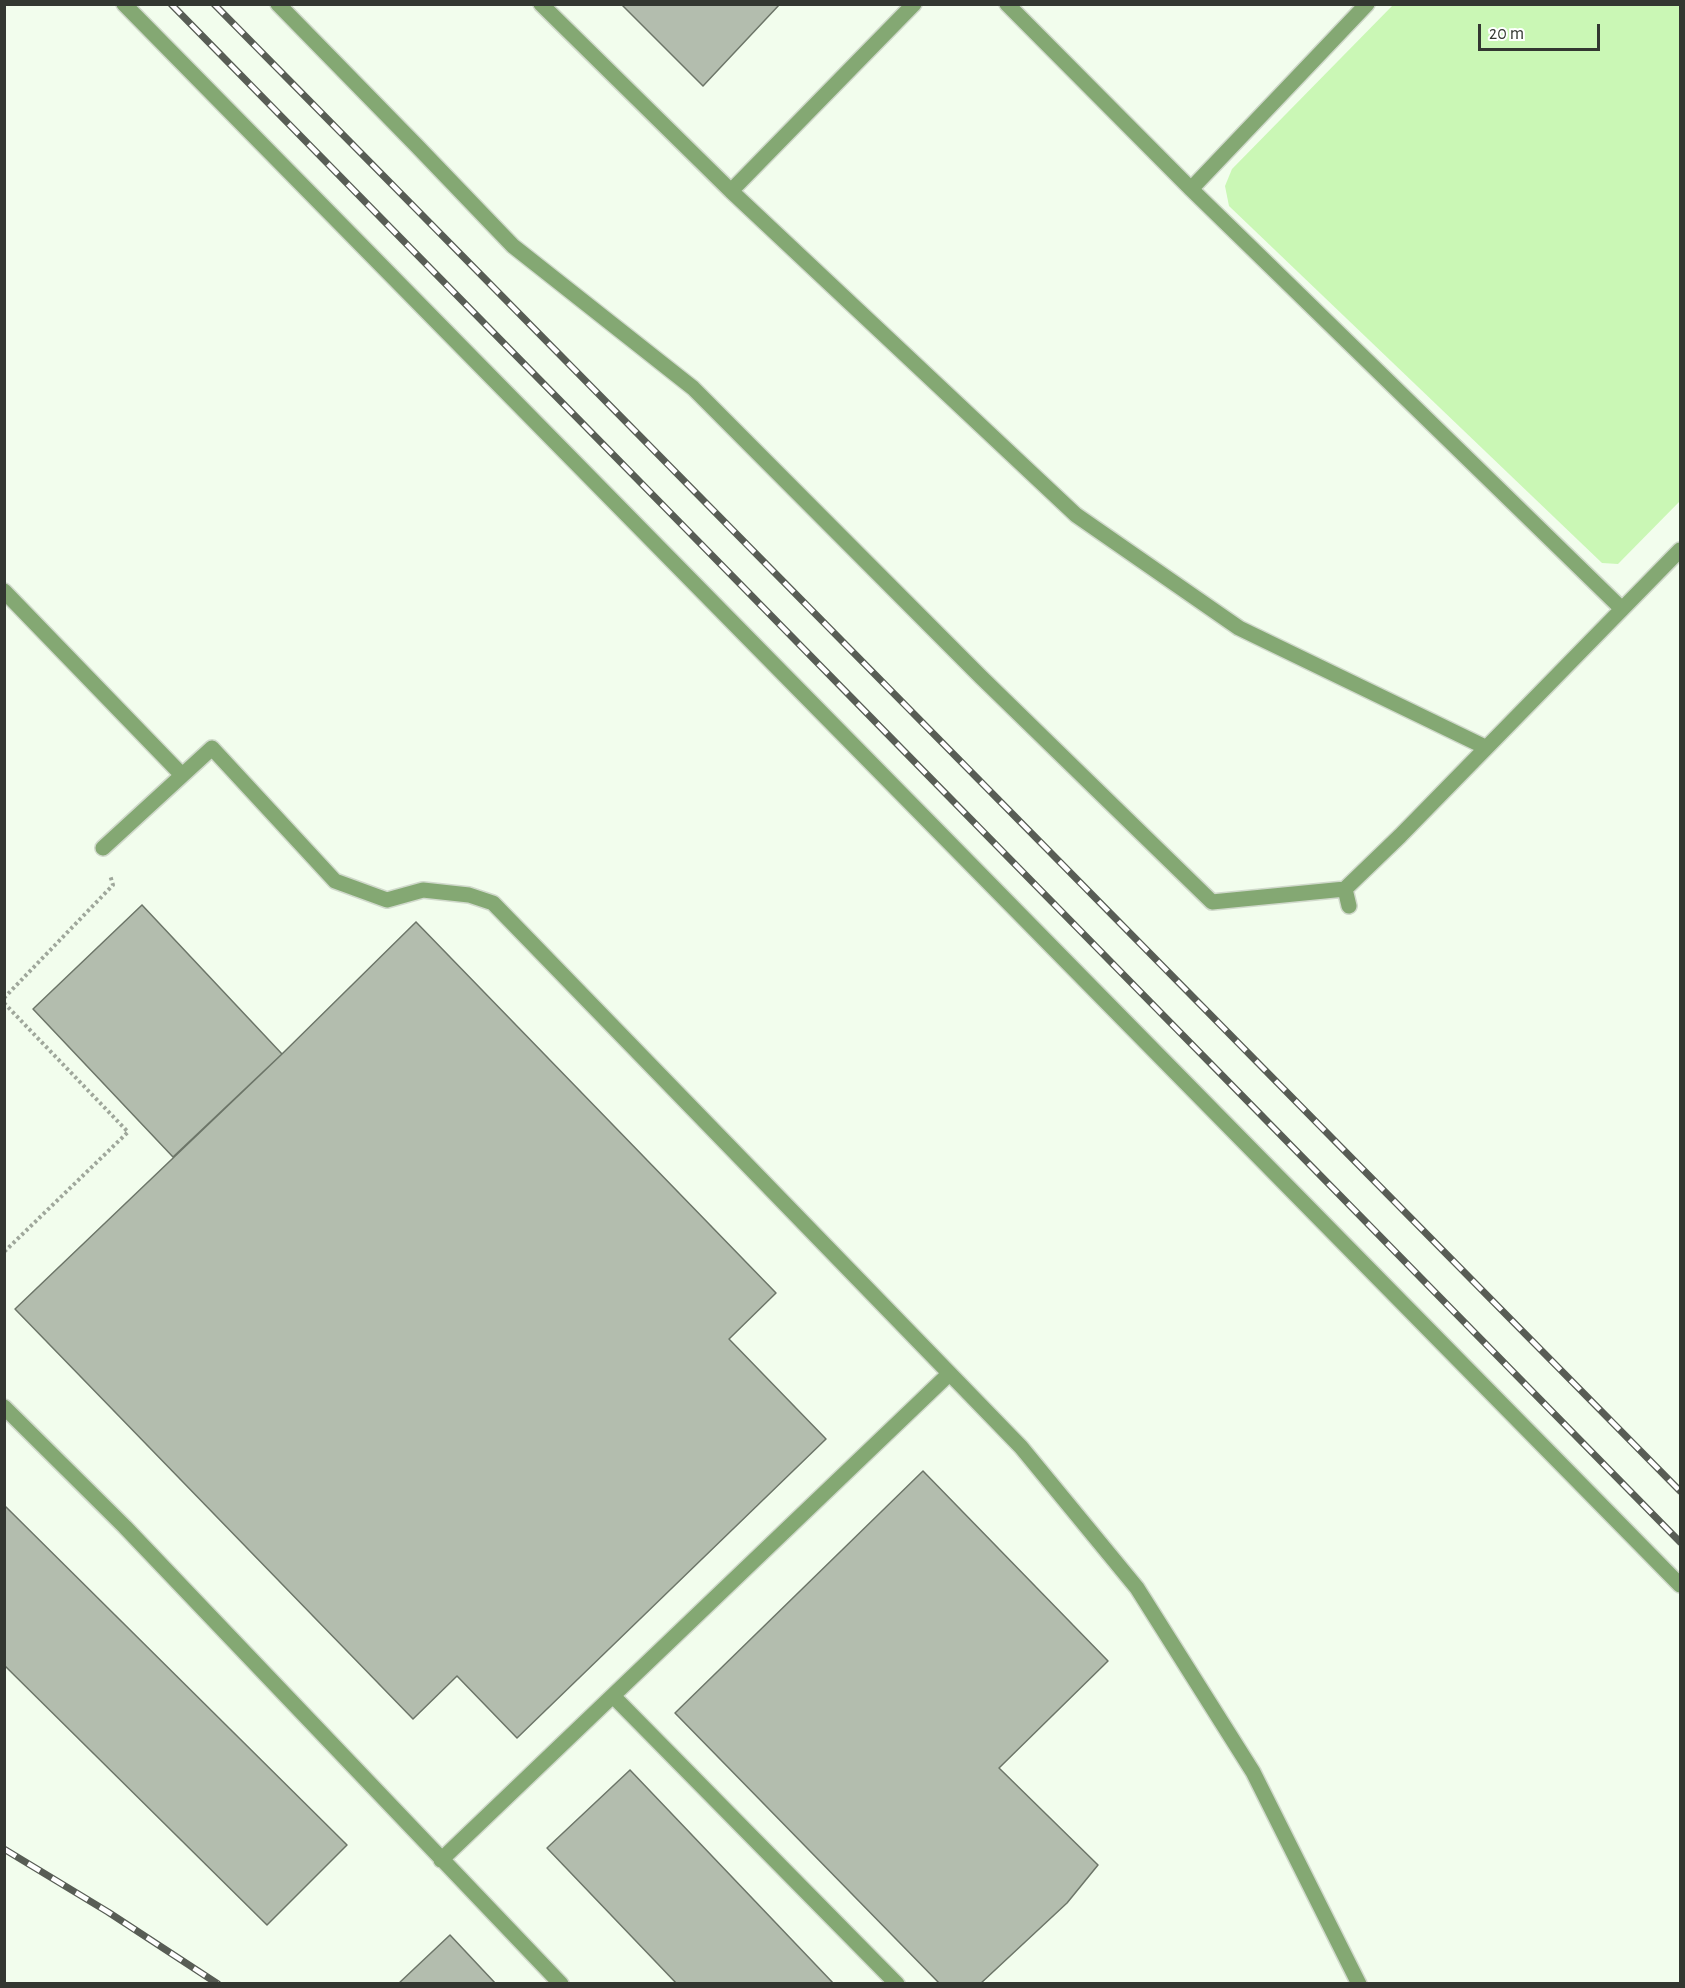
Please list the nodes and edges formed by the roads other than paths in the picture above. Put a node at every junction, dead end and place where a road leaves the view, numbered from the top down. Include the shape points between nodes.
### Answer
1 (124, 4) edge
2 (278, 4) edge
3 (541, 4) edge
4 (914, 4) edge
5 (1007, 4) edge
6 (1367, 4) edge
7 (1191, 189) junction
8 (731, 191) junction
9 (1680, 550) edge
10 (4, 591) edge
11 (1622, 609) junction
12 (1485, 747) junction
13 (182, 775) junction
14 (103, 848) road end
15 (1345, 889) junction
16 (1349, 906) dead end
17 (949, 1374) junction
18 (4, 1407) edge
19 (1680, 1585) edge
20 (614, 1696) junction
21 (441, 1860) junction
22 (561, 1983) edge
23 (897, 1983) edge
24 (1359, 1983) edge

1 - 19 lane
2 - 15 lane via 513,246 693,388 1212,902
3 - 8 lane
4 - 8 lane
5 - 7 lane
6 - 7 lane
7 - 11 lane
8 - 12 lane via 1076,515 1239,628
9 - 11 lane
10 - 13 lane
11 - 12 lane
12 - 15 lane
13 - 14 lane
13 - 17 lane via 212,748 334,881 387,900 423,890 469,895 493,903
15 - 16 lane
17 - 20 lane
17 - 24 lane via 1021,1447 1137,1588 1253,1772
18 - 21 lane via 125,1527
20 - 21 lane
20 - 23 lane
21 - 22 lane

